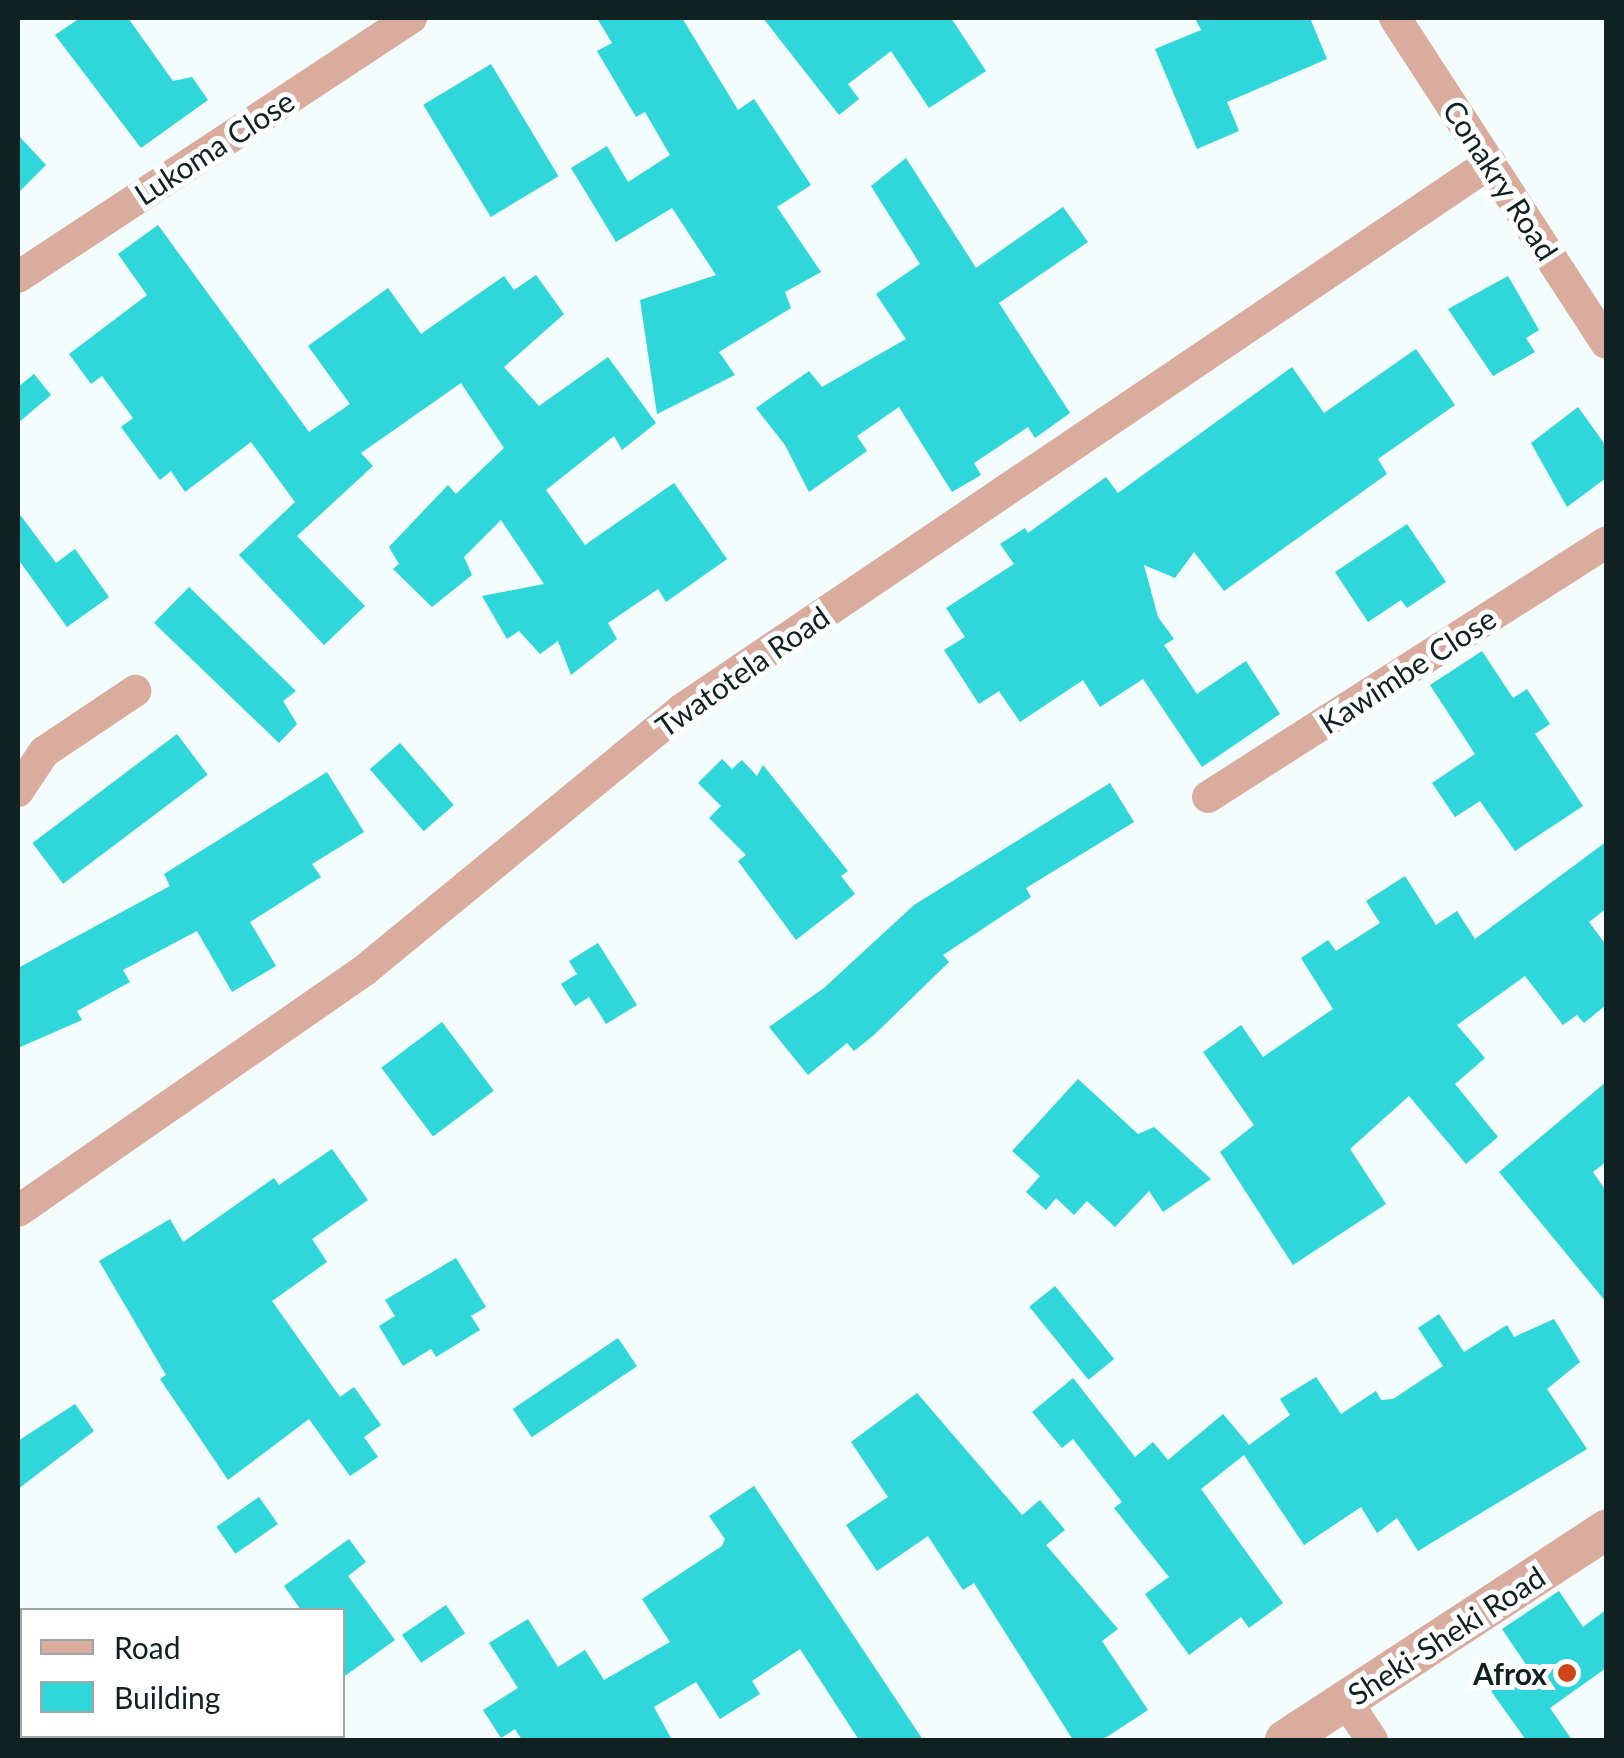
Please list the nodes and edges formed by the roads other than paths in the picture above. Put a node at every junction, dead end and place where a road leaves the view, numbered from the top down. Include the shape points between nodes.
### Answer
1 (411, 18) edge
2 (1396, 18) edge
3 (1490, 164) junction
4 (18, 276) edge
5 (1606, 344) edge
6 (1606, 542) edge
7 (135, 691) dead end
8 (18, 791) edge
9 (1208, 797) dead end
10 (18, 1210) edge
11 (1606, 1530) edge
12 (1346, 1701) junction
13 (1285, 1740) edge
14 (1372, 1740) edge

1 - 4 street, Lukoma Close
2 - 3 street, Conakry Road
3 - 5 street, Conakry Road
3 - 10 street, Twatotela Road via 681,710 366,970
6 - 9 street, Kawimbe Close
7 - 8 street via 44,752
11 - 12 street, Sheki-Sheki Road
12 - 13 street, Sheki-Sheki Road
12 - 14 street

